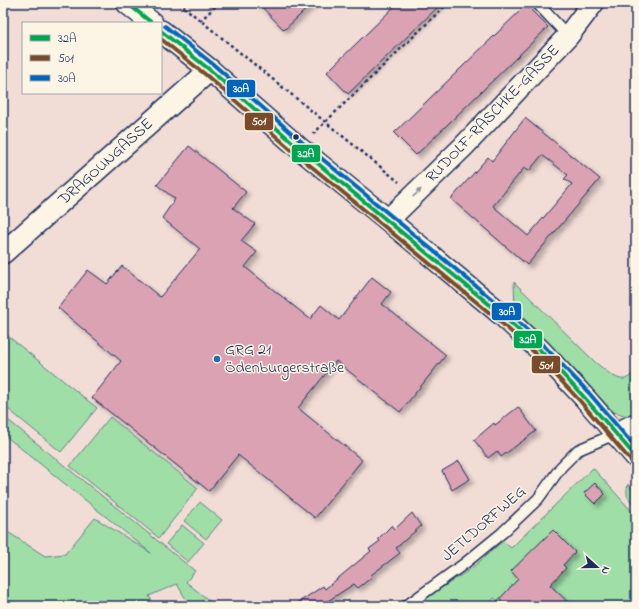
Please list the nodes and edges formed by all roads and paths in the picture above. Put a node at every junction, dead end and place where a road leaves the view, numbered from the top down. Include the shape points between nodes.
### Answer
1 (126, 3) edge
2 (179, 3) edge
3 (219, 3) edge
4 (448, 3) edge
5 (537, 3) edge
6 (593, 3) edge
7 (200, 21) junction
8 (151, 22) edge
9 (162, 32) edge
10 (568, 36) junction
11 (210, 70) junction
12 (326, 122) junction
13 (299, 148) junction
14 (415, 195) junction
15 (388, 220) junction
16 (3, 253) edge
17 (636, 424) edge
18 (615, 434) junction
19 (636, 457) edge
20 (406, 606) edge

1 - 8 street
2 - 7 path
3 - 7 path
4 - 12 path
5 - 10 lane
6 - 10 street, RUDOLF-RASCHKE-GASSE
7 - 12 path
9 - 11 street
14 -> 10 street, RUDOLF-RASCHKE-GASSE
11 - 13 street
11 - 16 street, DRAGOUNGASSE
12 - 13 path
12 - 14 path
13 - 15 street
14 - 15 street, RUDOLF-RASCHKE-GASSE
15 - 18 street via 501,314 540,350
17 - 18 street
18 - 19 street
18 - 20 lane, JETLDORFWEG via 578,450 561,466 538,499 502,533

